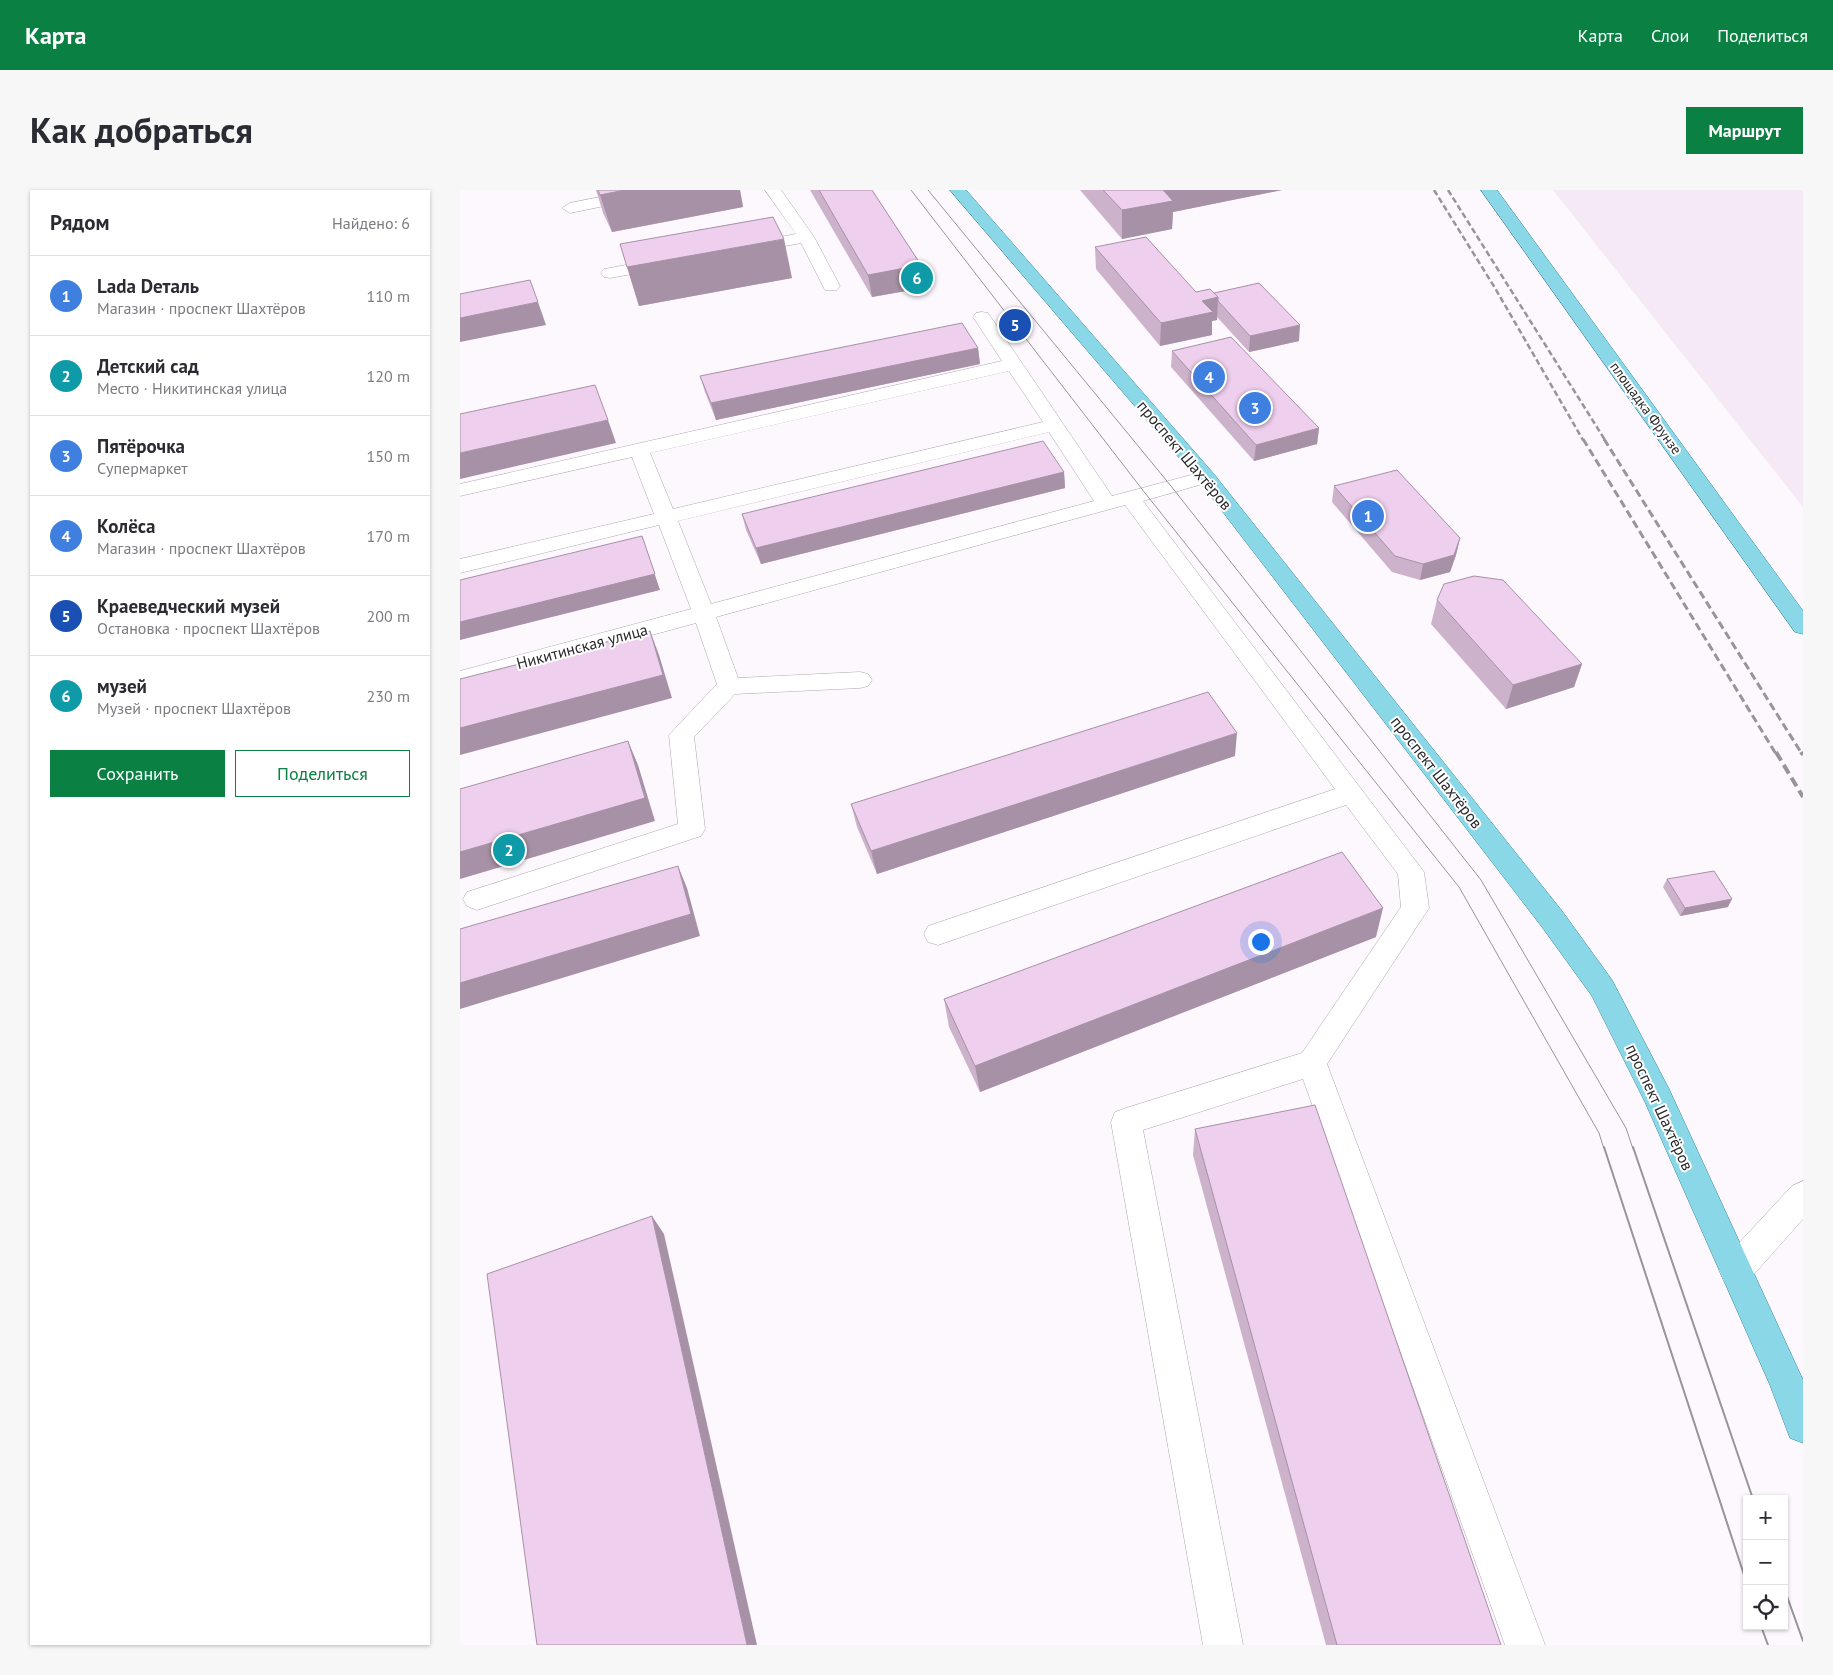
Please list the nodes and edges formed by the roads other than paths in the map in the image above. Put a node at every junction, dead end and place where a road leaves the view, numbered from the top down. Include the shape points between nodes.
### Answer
1 (658, 190) edge
2 (772, 190) edge
3 (958, 190) edge
4 (1489, 190) edge
5 (570, 208) dead end
6 (806, 237) junction
7 (727, 251) edge
8 (678, 261) edge
9 (610, 274) dead end
10 (831, 286) dead end
11 (982, 317) dead end
12 (1014, 364) junction
13 (1055, 425) junction
14 (639, 449) junction
15 (1206, 477) junction
16 (460, 490) edge
17 (1119, 501) junction
18 (666, 517) junction
19 (460, 566) edge
20 (704, 614) junction
21 (1803, 627) edge
22 (460, 679) edge
23 (860, 680) dead end
24 (729, 686) junction
25 (1352, 793) junction
26 (478, 899) dead end
27 (938, 934) dead end
28 (1312, 1063) junction
29 (1803, 1196) edge
30 (1736, 1270) junction
31 (1803, 1425) edge
32 (1223, 1645) edge
33 (1524, 1645) edge

1 - 5 street
2 - 6 street
3 - 15 main road, проспект Шахтёров
4 - 21 main road, площадка Фрунзе
6 - 7 street
6 - 10 street
8 - 9 street
11 - 12 street
12 - 13 street
12 - 14 street
13 - 17 street
13 - 18 street
14 - 16 street
14 - 18 street
15 - 17 street, Никитинская улица
15 - 30 main road, проспект Шахтёров via 1552,919 1602,988 1658,1098
17 - 20 street, Никитинская улица
17 - 25 street
18 - 19 street
18 - 20 street
20 - 22 street, Никитинская улица
20 - 24 street
23 - 24 street
24 - 26 street via 681,735 692,829
25 - 27 street
25 - 28 street via 1411,872 1415,908
28 - 32 street via 1126,1122
28 - 33 street
29 - 30 street
30 - 31 main road, проспект Шахтёров

